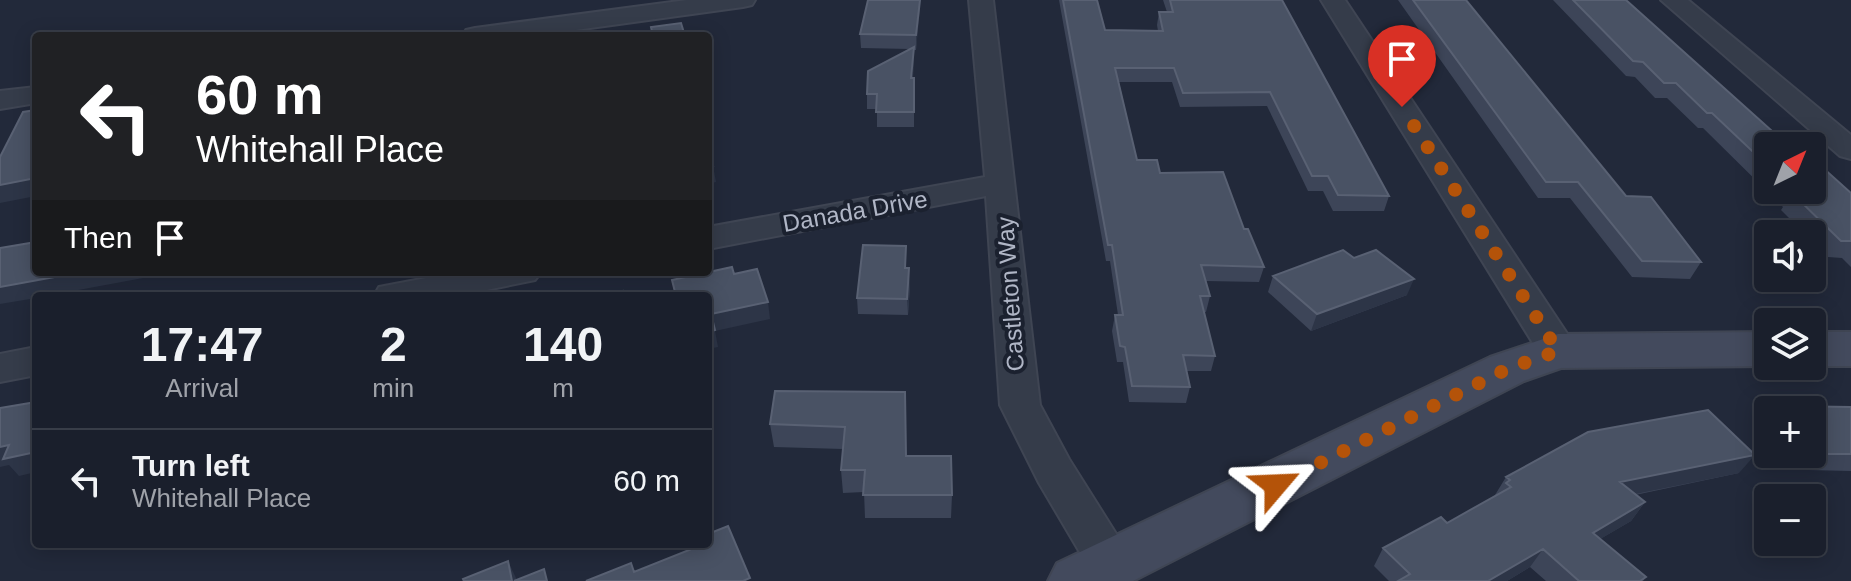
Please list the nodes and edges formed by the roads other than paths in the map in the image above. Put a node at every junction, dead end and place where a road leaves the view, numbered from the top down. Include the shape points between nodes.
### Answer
1 (743, 0) edge
2 (981, 0) edge
3 (1333, 0) edge
4 (1673, 0) edge
5 (505, 32) edge
6 (32, 96) edge
7 (0, 100) edge
8 (1851, 150) edge
9 (1001, 184) junction
10 (712, 237) edge
11 (501, 276) edge
12 (414, 292) edge
13 (1754, 349) edge
14 (1826, 349) edge
15 (1851, 349) edge
16 (1558, 351) junction
17 (32, 362) edge
18 (0, 368) edge
19 (1094, 572) edge

1 - 5 street
2 - 9 street, Castleton Way
3 - 16 street
4 - 8 street
6 - 7 street
9 - 10 street, Danada Drive
9 - 19 street, Castleton Way via 1020,405 1054,471
11 - 12 street
13 - 16 street
14 - 15 street
16 - 19 street via 1507,369
17 - 18 street

